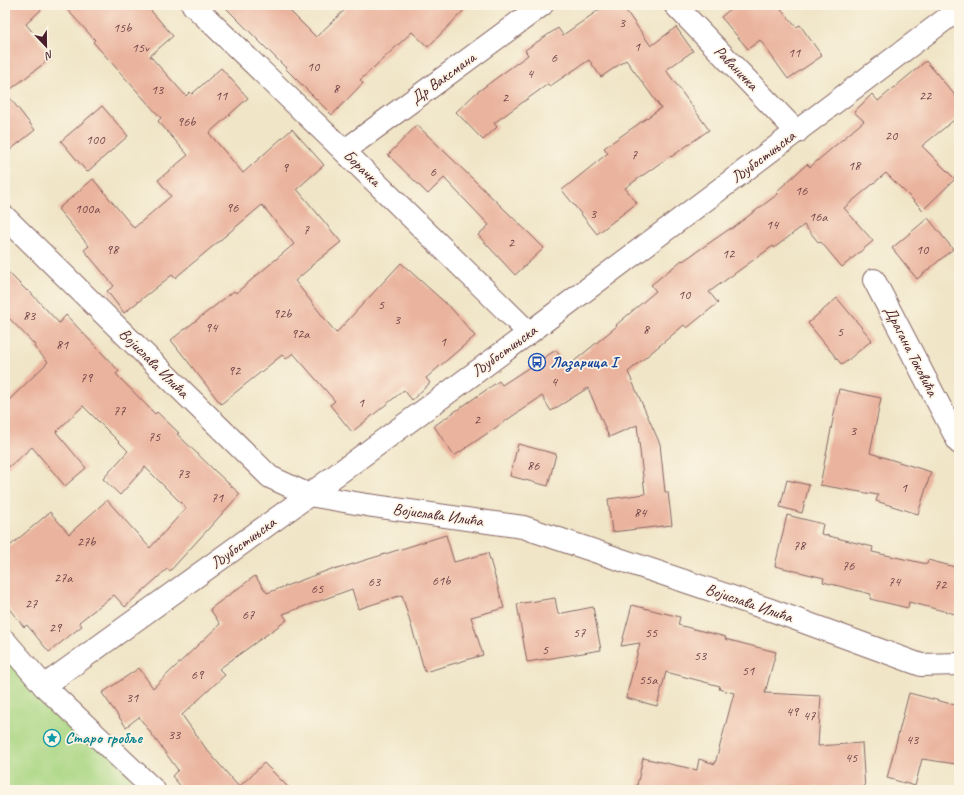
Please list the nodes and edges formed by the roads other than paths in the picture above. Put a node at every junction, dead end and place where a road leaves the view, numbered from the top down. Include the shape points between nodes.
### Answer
1 (193, 5) edge
2 (542, 5) edge
3 (675, 5) edge
4 (959, 9) edge
5 (797, 132) junction
6 (344, 151) junction
7 (5, 217) edge
8 (874, 280) dead end
9 (529, 333) junction
10 (959, 443) edge
11 (309, 495) junction
12 (5, 641) edge
13 (959, 664) edge
14 (44, 686) junction
15 (154, 790) edge

1 - 6 street, Борачка
2 - 6 street, Др Ваксмана
3 - 5 street, Раваничка
4 - 5 street, Љубостињска
5 - 9 street, Љубостињска
6 - 9 street, Борачка
7 - 11 street, Војислава Илића via 270,477
8 - 10 street, Драгана Токовића
9 - 11 street, Љубостињска
11 - 13 street, Војислава Илића via 523,527 764,608 921,665
11 - 14 street, Љубостињска
12 - 14 street
14 - 15 street

